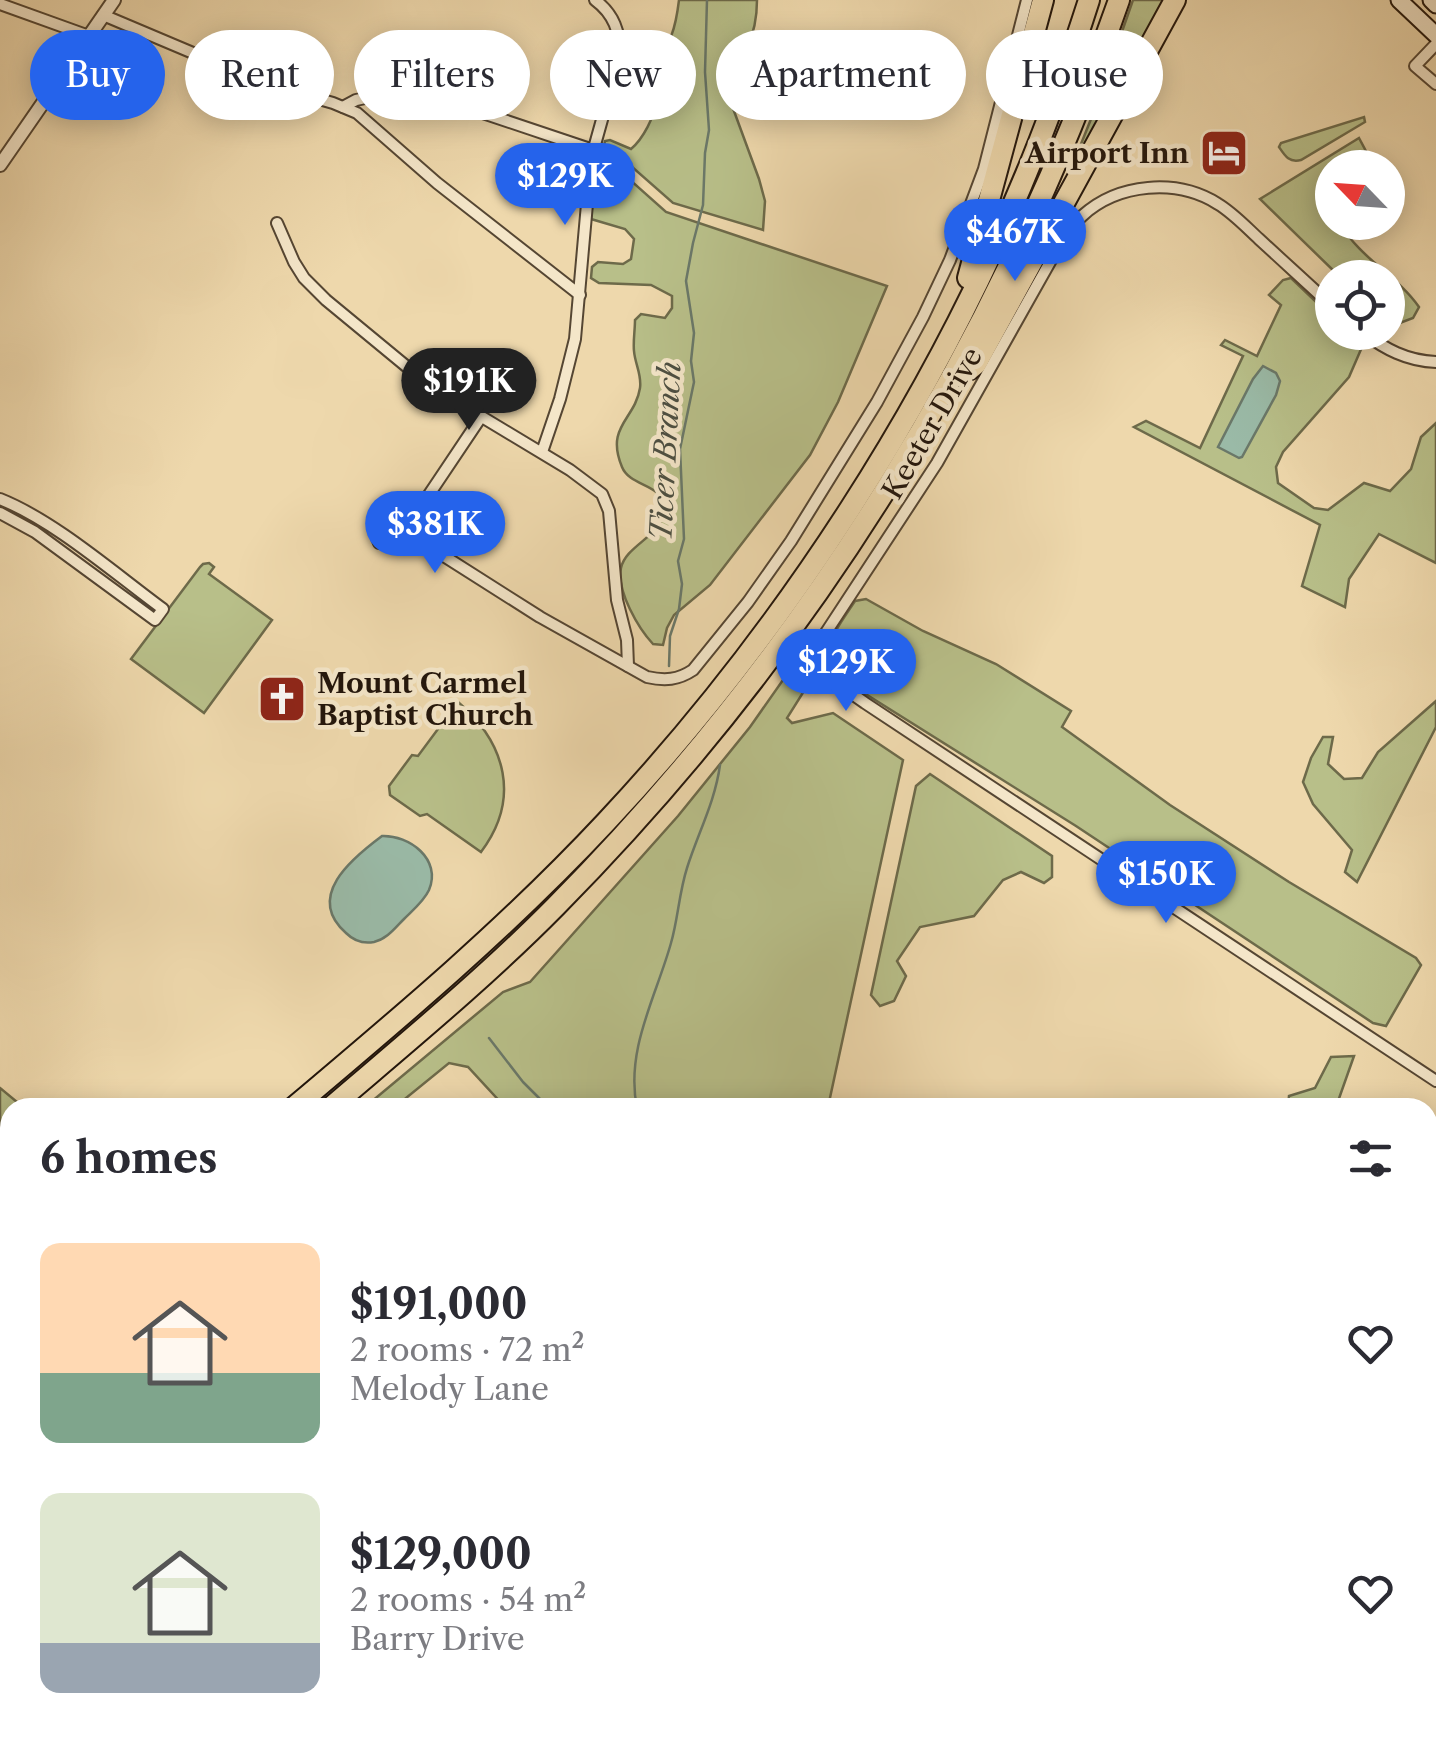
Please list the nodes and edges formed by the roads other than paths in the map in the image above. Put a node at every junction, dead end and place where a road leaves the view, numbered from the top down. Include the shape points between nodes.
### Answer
1 (114, 0) edge
2 (595, 0) edge
3 (1027, 0) edge
4 (1043, 0) edge
5 (1089, 0) edge
6 (1119, 0) edge
7 (1176, 0) edge
8 (1399, 0) edge
9 (0, 4) edge
10 (103, 15) junction
11 (72, 30) edge
12 (93, 30) edge
13 (1436, 35) edge
14 (1436, 44) edge
15 (1436, 84) edge
16 (343, 107) junction
17 (31, 120) edge
18 (593, 150) junction
19 (0, 166) edge
20 (277, 222) dead end
21 (1315, 290) edge
22 (580, 295) junction
23 (956, 322) junction
24 (1388, 350) edge
25 (1436, 362) edge
26 (955, 374) junction
27 (481, 417) junction
28 (542, 452) junction
29 (0, 498) edge
30 (0, 512) edge
31 (628, 666) junction
32 (1436, 1080) edge
33 (305, 1098) edge
34 (342, 1098) edge

1 - 10 street
2 - 18 street via 620,38
3 - 31 street via 984,169 923,317 878,402 792,540 701,662 686,676 666,680
4 - 23 highway
5 - 23 highway via 1033,158
6 - 26 highway via 1038,206
7 - 26 highway via 976,364
8 - 13 main road
9 - 11 street
10 - 12 street
10 - 16 street
14 - 15 street via 1415,66
16 - 18 street via 379,94 425,98
16 - 22 street
17 - 19 street
18 - 22 street
20 - 27 street via 312,287 430,385
21 - 32 street, Keeter Drive via 1208,198 1158,187 1097,205 1068,231 923,486 825,634 822,652 834,680 866,703
22 - 28 street via 567,374
23 - 33 highway via 820,553 668,753 520,910
24 - 25 street
26 - 34 highway via 807,609 661,794 499,961
27 - 28 street
27 - 31 street via 407,534
28 - 31 street via 594,486 607,504
29 - 30 street via 39,518 163,609 154,620

